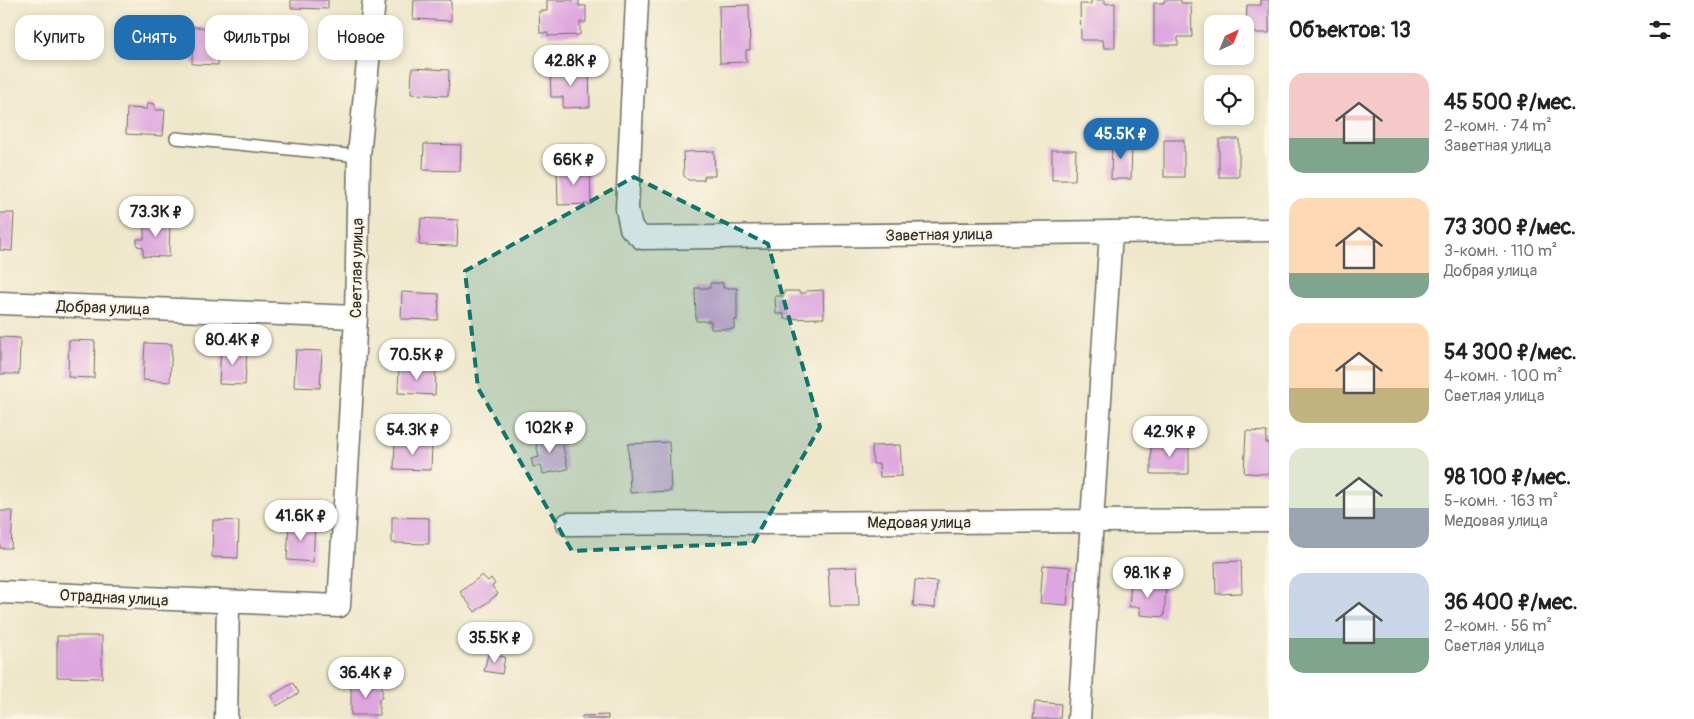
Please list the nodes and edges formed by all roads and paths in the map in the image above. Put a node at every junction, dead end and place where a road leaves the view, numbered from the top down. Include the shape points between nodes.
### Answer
1 (374, 0) edge
2 (637, 0) edge
3 (176, 138) dead end
4 (359, 156) junction
5 (1269, 230) edge
6 (1111, 232) junction
7 (0, 303) edge
8 (356, 317) junction
9 (1269, 520) edge
10 (1092, 521) junction
11 (568, 524) dead end
12 (0, 592) edge
13 (228, 602) junction
14 (226, 719) edge
15 (1079, 719) edge

1 - 4 street, Светлая улица
2 - 6 street, Заветная улица via 627,209 631,228 642,238
3 - 4 lane
4 - 8 street, Светлая улица
5 - 6 street, Заветная улица
6 - 10 street
7 - 8 street, Добрая улица
8 - 13 street, Светлая улица via 339,606
9 - 10 street, Медовая улица
10 - 11 street, Медовая улица
10 - 15 street
12 - 13 street, Отрадная улица
13 - 14 street

